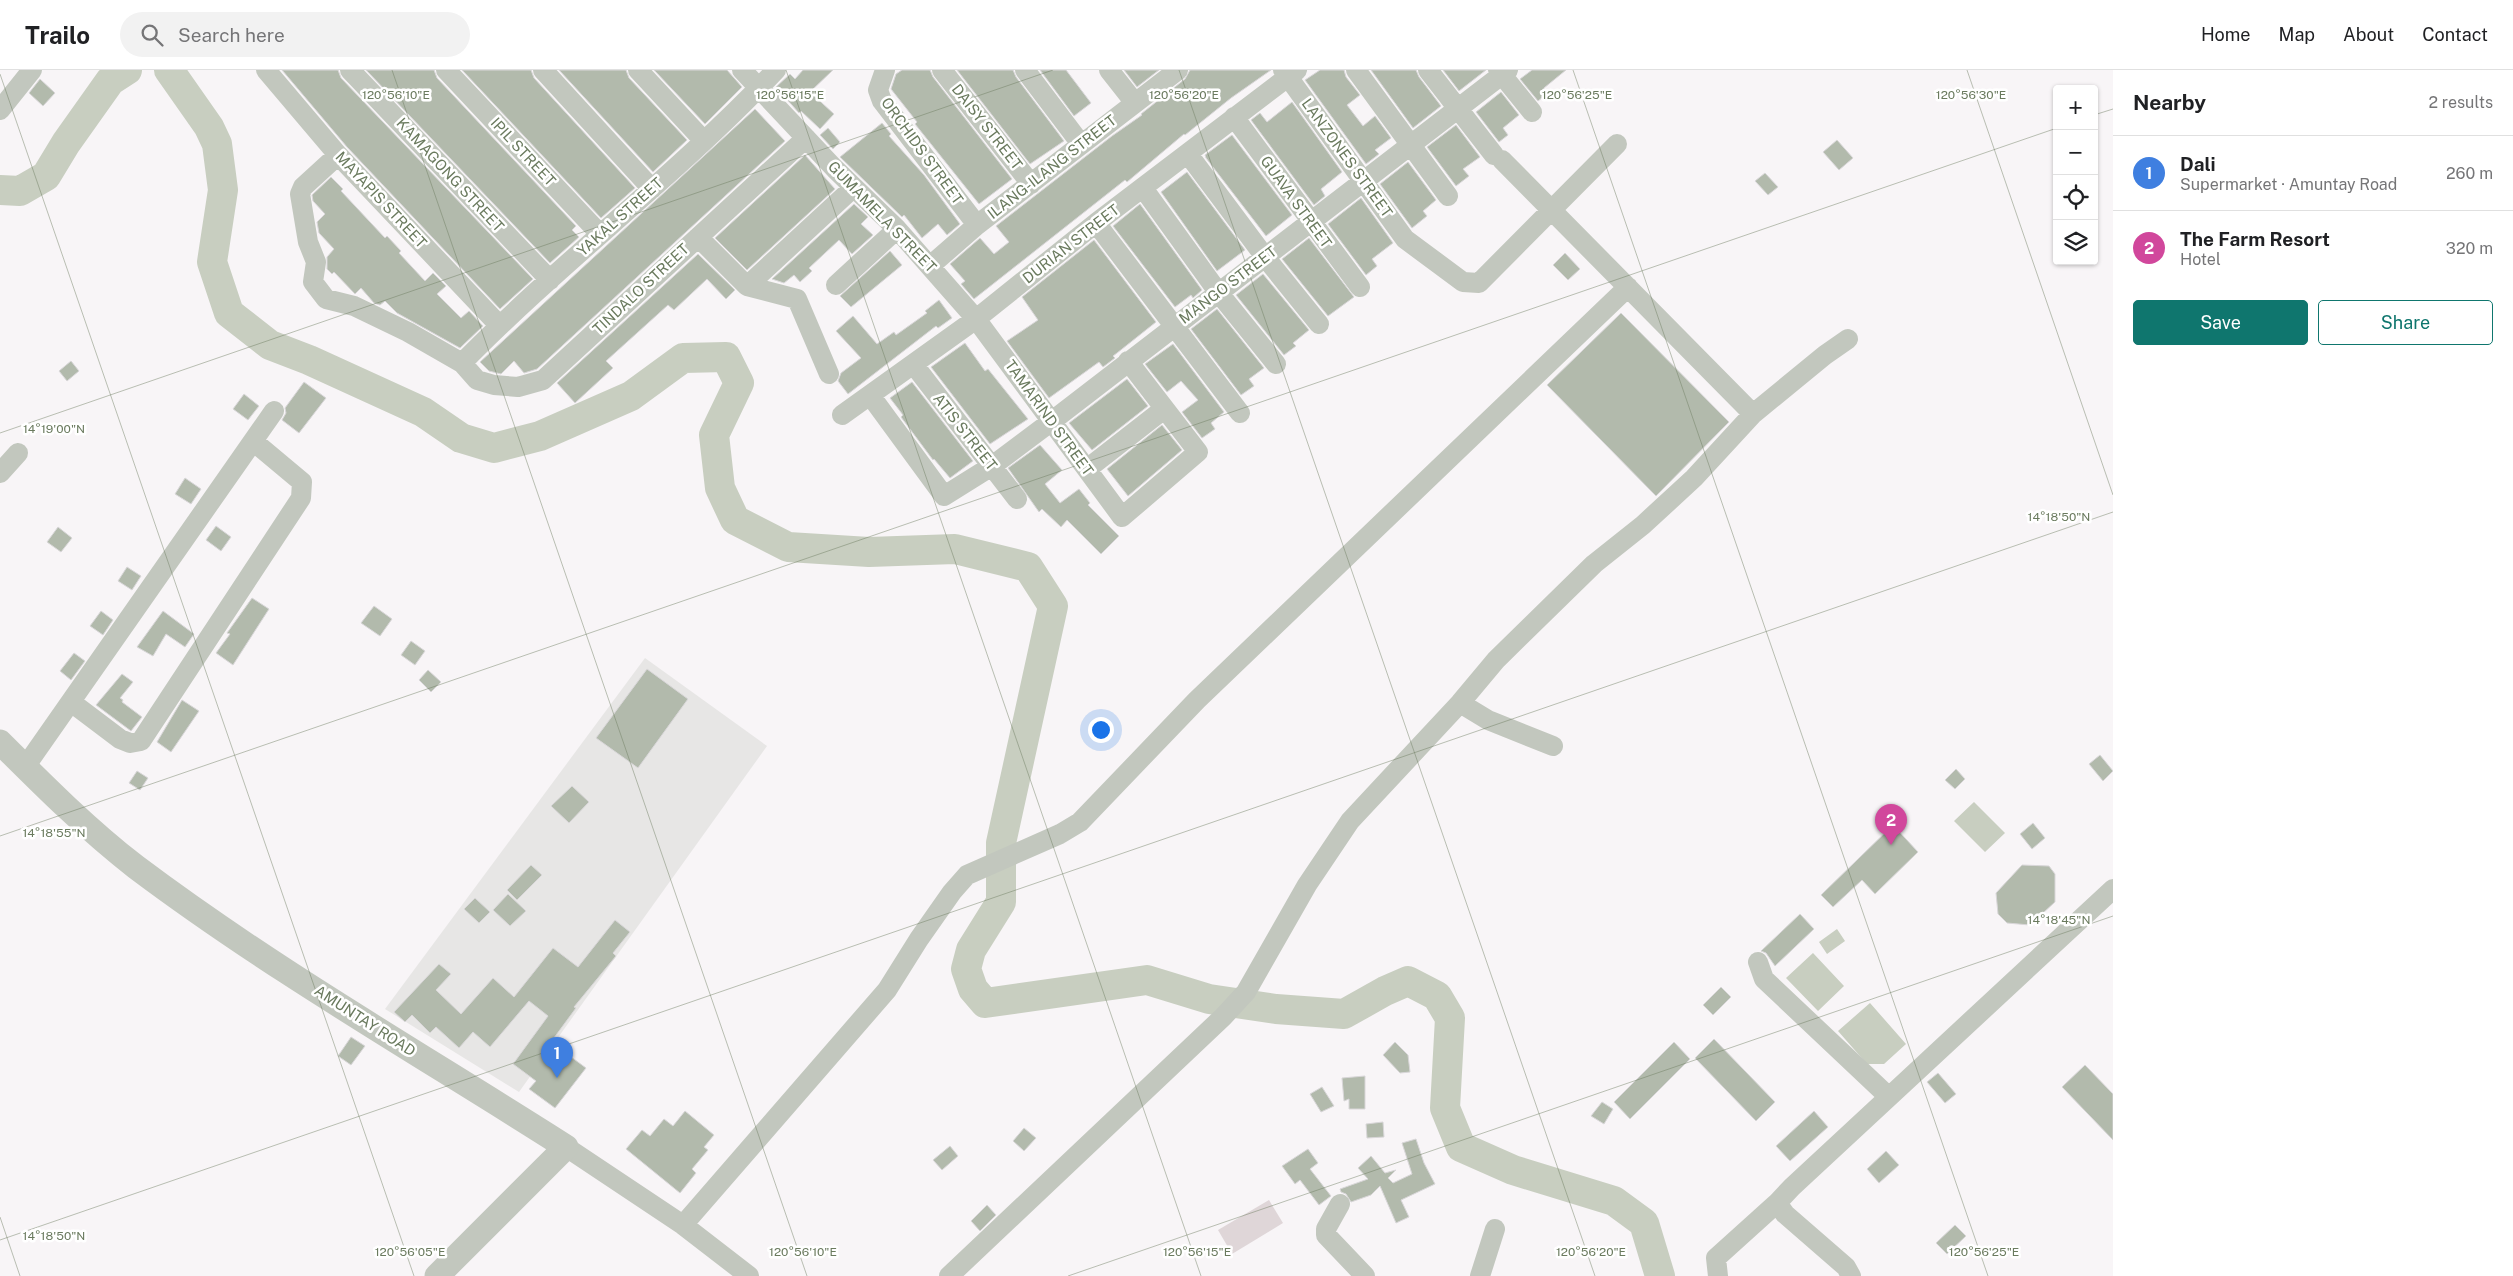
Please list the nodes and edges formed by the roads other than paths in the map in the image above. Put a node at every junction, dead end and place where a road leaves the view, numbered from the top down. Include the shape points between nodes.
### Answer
1 (32, 70) edge
2 (266, 70) edge
3 (350, 70) edge
4 (446, 70) edge
5 (542, 70) edge
6 (638, 70) edge
7 (742, 70) edge
8 (776, 70) edge
9 (942, 70) edge
10 (1025, 70) edge
11 (1109, 70) edge
12 (1178, 70) edge
13 (1356, 70) edge
14 (1428, 70) edge
15 (884, 72) edge
16 (1289, 72) edge
17 (1502, 72) edge
18 (759, 88) junction
19 (1134, 103) junction
20 (1458, 108) junction
21 (0, 110) edge
22 (1532, 112) dead end
23 (1234, 117) junction
24 (806, 138) junction
25 (704, 141) junction
26 (1081, 144) junction
27 (1412, 144) junction
28 (1617, 144) dead end
29 (1188, 154) junction
30 (338, 155) junction
31 (1365, 181) junction
32 (1031, 184) junction
33 (853, 188) junction
34 (1143, 188) junction
35 (652, 189) junction
36 (1448, 196) dead end
37 (1553, 211) junction
38 (1096, 223) junction
39 (1311, 223) junction
40 (977, 225) junction
41 (897, 229) junction
42 (600, 234) junction
43 (698, 237) junction
44 (1265, 257) junction
45 (930, 266) junction
46 (550, 280) junction
47 (836, 285) dead end
48 (747, 286) junction
49 (1360, 287) dead end
50 (1628, 287) junction
51 (1218, 292) junction
52 (976, 319) junction
53 (1319, 324) dead end
54 (499, 325) junction
55 (1174, 326) junction
56 (1848, 339) dead end
57 (1128, 361) junction
58 (462, 364) junction
59 (1276, 364) dead end
60 (914, 365) junction
61 (829, 374) dead end
62 (870, 395) junction
63 (1164, 409) junction
64 (274, 410) dead end
65 (1240, 412) dead end
66 (1753, 414) junction
67 (842, 415) dead end
68 (1052, 421) junction
69 (253, 441) junction
70 (18, 453) dead end
71 (992, 466) junction
72 (1087, 469) junction
73 (0, 473) edge
74 (1017, 499) dead end
75 (71, 702) junction
76 (1460, 703) junction
77 (0, 742) edge
78 (1553, 746) dead end
79 (25, 767) junction
80 (2113, 889) edge
81 (1758, 962) dead end
82 (1889, 1097) junction
83 (566, 1147) junction
84 (1777, 1203) junction
85 (1340, 1204) dead end
86 (683, 1225) junction
87 (1496, 1229) dead end
88 (437, 1276) edge
89 (749, 1276) edge
90 (949, 1276) edge
91 (1365, 1276) edge
92 (1480, 1276) edge
93 (1718, 1276) edge
94 (1851, 1276) edge

1 - 21 street
2 - 30 street, MAYAPIS STREET
3 - 46 street, KAMAGONG STREET
4 - 42 street, IPIL STREET
5 - 35 street
6 - 25 street
7 - 18 street, GUMAMELA STREET
8 - 18 street, YAKAL STREET
9 - 32 street, DAISY STREET
10 - 26 street
11 - 19 street
12 - 19 street, ILANG-ILANG STREET
13 - 27 street
14 - 20 street
15 - 40 street, ORCHIDS STREET via 878,90 882,101
16 - 23 street, DURIAN STREET
16 - 31 street, LANZONES STREET
17 - 20 street, MANGO STREET
17 - 22 street
18 - 24 street, GUMAMELA STREET
18 - 25 street, YAKAL STREET
19 - 26 street, ILANG-ILANG STREET
20 - 27 street, MANGO STREET
20 - 37 street via 1498,157
23 - 29 street, DURIAN STREET
23 - 39 street, GUAVA STREET
24 - 33 street, GUMAMELA STREET
24 - 43 street, TINDALO STREET
25 - 35 street, YAKAL STREET
26 - 32 street, ILANG-ILANG STREET
27 - 31 street, MANGO STREET
27 - 36 street
28 - 37 street, LANZONES STREET
29 - 34 street, DURIAN STREET
29 - 44 street
30 - 54 street, MAYAPIS STREET
30 - 58 street, TINDALO STREET via 302,187 300,194 308,242 316,262 313,282 319,293 326,299 354,306 408,332
31 - 37 street, LANZONES STREET via 1405,239 1463,282 1479,283
31 - 39 street, MANGO STREET
32 - 40 street, ILANG-ILANG STREET
33 - 41 street, GUMAMELA STREET
33 - 48 street
34 - 38 street, DURIAN STREET
34 - 51 street
35 - 42 street, YAKAL STREET
37 - 50 street
38 - 52 street, DURIAN STREET
38 - 55 street
39 - 44 street, MANGO STREET
39 - 49 street, GUAVA STREET
40 - 45 street, ILANG-ILANG STREET
41 - 45 street, GUMAMELA STREET
41 - 47 street
42 - 46 street, YAKAL STREET
43 - 48 street
43 - 58 street, TINDALO STREET via 543,380 518,387 494,385 477,380
44 - 51 street, MANGO STREET
44 - 53 street
45 - 52 street, GUMAMELA STREET
46 - 54 street, YAKAL STREET
48 - 61 street via 797,299
50 - 66 street
50 - 86 street via 1196,700 1080,822 967,875 919,939 887,990
51 - 55 street, MANGO STREET
51 - 59 street
52 - 60 street, DURIAN STREET
52 - 68 street, TAMARIND STREET
54 - 58 street, YAKAL STREET
55 - 57 street, MANGO STREET
55 - 65 street
56 - 66 street
57 - 63 street
57 - 68 street, MANGO STREET
60 - 62 street, DURIAN STREET
60 - 71 street, ATIS STREET
62 - 67 street, DURIAN STREET
62 - 71 street, MANGO STREET via 944,496
63 - 72 street
63 - 72 street, TAMARIND STREET via 1198,452 1122,517
64 - 69 street
66 - 76 street via 1694,478 1644,525 1594,564 1542,612
68 - 71 street, MANGO STREET
68 - 72 street, TAMARIND STREET
69 - 75 street
69 - 75 street via 302,482 302,498 141,741 130,743 120,738
70 - 73 street
71 - 74 street, ATIS STREET
75 - 79 street
76 - 78 street via 1488,720
76 - 90 street via 1350,821 1307,886 1246,992
77 - 79 street, AMUNTAY ROAD
79 - 83 street, AMUNTAY ROAD via 135,866 234,936
80 - 82 street
81 - 82 street via 1764,979
82 - 84 street
83 - 86 street, AMUNTAY ROAD
83 - 88 street
84 - 93 street via 1716,1258
84 - 94 street via 1785,1214 1846,1267
85 - 91 street via 1325,1232
86 - 89 street, AMUNTAY ROAD
87 - 92 street

